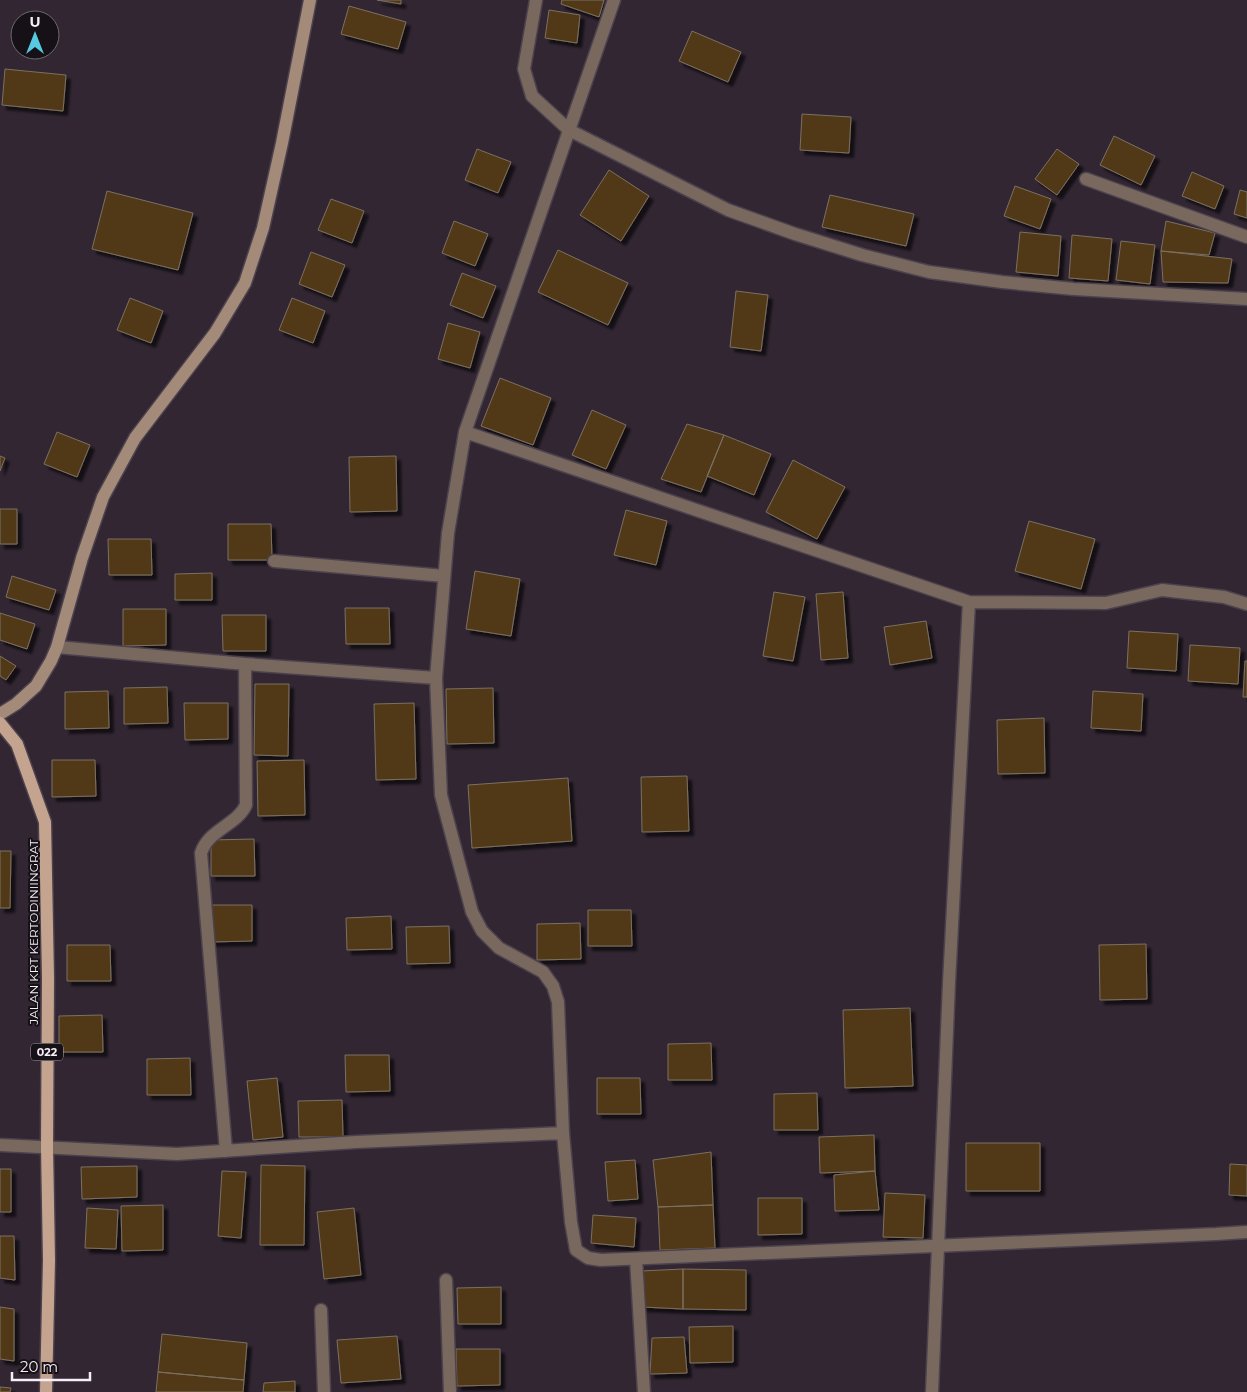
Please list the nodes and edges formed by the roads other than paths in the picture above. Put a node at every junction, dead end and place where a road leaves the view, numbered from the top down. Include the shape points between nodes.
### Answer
1 (310, 0) edge
2 (536, 0) edge
3 (614, 0) edge
4 (568, 130) junction
5 (1086, 179) dead end
6 (1247, 237) edge
7 (1247, 299) edge
8 (465, 432) junction
9 (274, 561) dead end
10 (444, 576) junction
11 (969, 602) junction
12 (1247, 604) edge
13 (56, 647) junction
14 (245, 664) junction
15 (436, 678) junction
16 (0, 714) edge
17 (0, 724) edge
18 (563, 1133) junction
19 (0, 1145) edge
20 (47, 1147) junction
21 (226, 1152) junction
22 (1247, 1232) edge
23 (937, 1246) junction
24 (636, 1259) junction
25 (446, 1280) dead end
26 (321, 1310) dead end
27 (46, 1392) edge
28 (324, 1392) edge
29 (450, 1392) edge
30 (644, 1392) edge
31 (932, 1392) edge

1 - 13 street via 263,228 245,283 215,334 135,438 102,497
2 - 4 street via 524,69 532,96
3 - 4 street
4 - 7 street via 728,210 862,255 929,272 1083,289
4 - 8 street
5 - 6 street
8 - 10 street
8 - 11 street
9 - 10 street
10 - 15 street
11 - 12 street via 1106,603 1162,590
11 - 23 street
13 - 14 street
13 - 16 street via 36,686
14 - 15 street
14 - 21 street via 246,805 210,838 200,853
15 - 18 street via 441,795 472,912 482,932 499,948 543,972 553,986 558,1002
17 - 20 main road, JALAN KRT KERTODINIINGRAT / 022 via 16,744 46,822
18 - 21 street
18 - 24 street via 576,1250 588,1258 601,1260
19 - 20 street
20 - 21 street via 177,1154
20 - 27 main road, JALAN KRT KERTODINIINGRAT / 022
22 - 23 street
23 - 24 street
23 - 31 street
24 - 30 street
25 - 29 street
26 - 28 street

